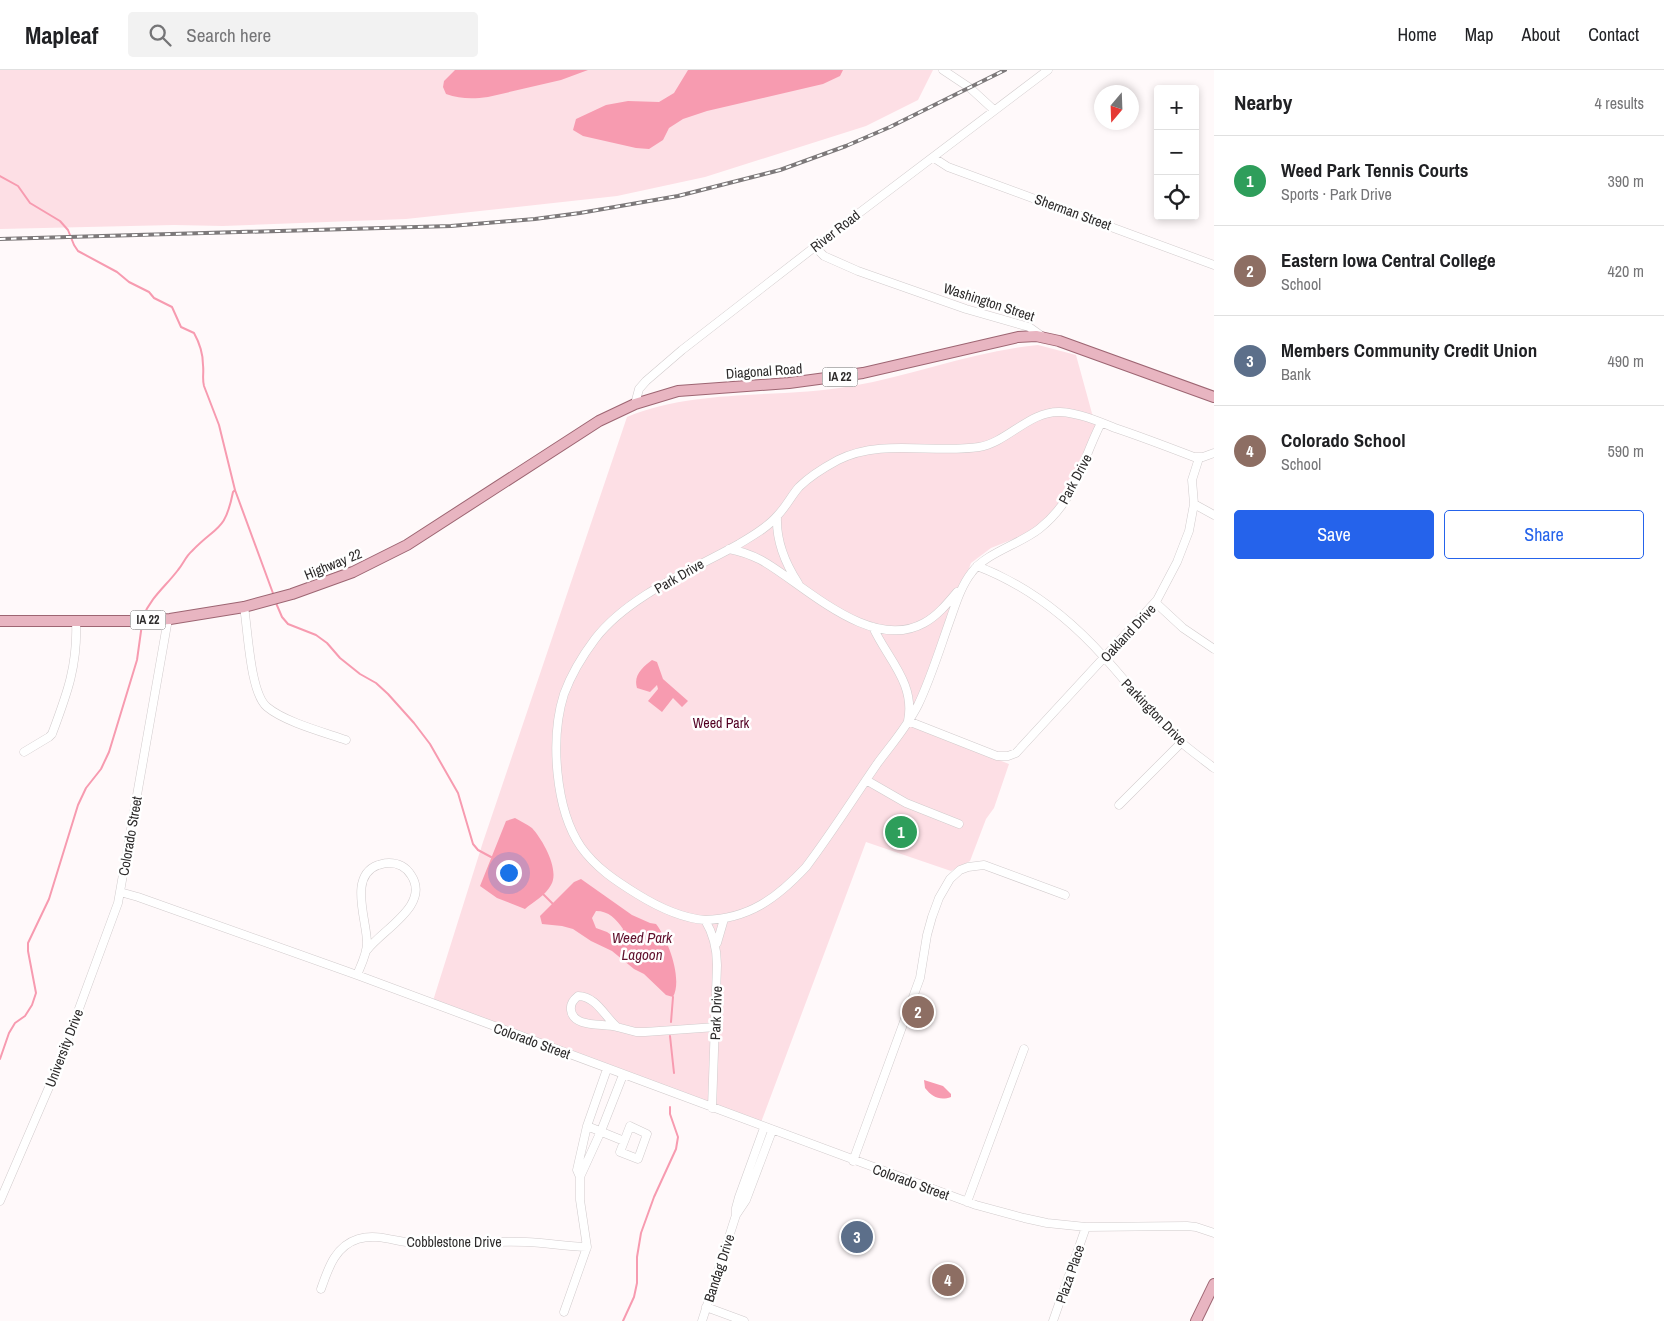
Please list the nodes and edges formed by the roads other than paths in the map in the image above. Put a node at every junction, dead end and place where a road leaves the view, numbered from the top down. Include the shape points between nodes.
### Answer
1 (943, 70) edge
2 (1048, 70) edge
3 (994, 110) junction
4 (934, 158) junction
5 (815, 247) junction
6 (1214, 265) edge
7 (1043, 337) junction
8 (1214, 397) edge
9 (634, 404) junction
10 (1101, 423) junction
11 (1214, 453) edge
12 (1199, 458) junction
13 (1194, 504) junction
14 (1214, 515) edge
15 (777, 517) junction
16 (729, 549) junction
17 (977, 566) junction
18 (800, 586) junction
19 (962, 587) junction
20 (1156, 603) junction
21 (244, 607) junction
22 (168, 619) junction
23 (0, 621) edge
24 (76, 621) junction
25 (872, 627) junction
26 (1214, 649) edge
27 (1104, 658) junction
28 (907, 691) junction
29 (924, 692) junction
30 (908, 721) junction
31 (346, 740) dead end
32 (1182, 742) junction
33 (24, 752) dead end
34 (1214, 768) edge
35 (866, 780) junction
36 (1119, 805) dead end
37 (959, 824) dead end
38 (120, 892) junction
39 (1065, 894) dead end
40 (724, 919) junction
41 (705, 920) junction
42 (716, 945) junction
43 (367, 950) junction
44 (357, 976) junction
45 (617, 1027) junction
46 (716, 1027) junction
47 (1024, 1049) dead end
48 (607, 1069) junction
49 (623, 1075) junction
50 (712, 1108) junction
51 (587, 1126) junction
52 (768, 1129) junction
53 (601, 1131) junction
54 (624, 1140) dead end
55 (853, 1161) junction
56 (580, 1177) junction
57 (0, 1201) edge
58 (967, 1202) junction
59 (1086, 1227) junction
60 (1214, 1234) edge
61 (586, 1247) junction
62 (1213, 1287) edge
63 (321, 1289) dead end
64 (706, 1307) junction
65 (564, 1312) dead end
66 (702, 1321) edge
67 (744, 1321) edge
68 (1053, 1321) edge
69 (1196, 1321) edge
70 (1203, 1321) edge

1 - 3 street
2 - 3 street, River Road
3 - 4 street, River Road
4 - 5 street, River Road
4 - 6 street, Sherman Street via 948,167
5 - 7 street, Washington Street via 824,256 858,271 966,309 1030,327
5 - 9 street, River Road via 657,370 639,389
7 - 8 main road, Washington Street / IA 22
7 - 9 main road, Diagonal Road / IA 22 via 1004,339 863,373 678,392
9 - 21 main road, Highway 22 / IA 22 via 599,421 382,558 327,582
10 - 12 street, Park Drive
10 - 15 street, Park Drive via 1057,412 1037,418 998,441 979,447 861,451 838,460 807,479
10 - 17 street, Park Drive via 1082,470 1058,511 1038,530
11 - 12 street
12 - 13 street, Oakland Drive via 1192,480
13 - 14 street
13 - 20 street, Oakland Drive via 1190,532
15 - 16 street, Park Drive
15 - 18 street via 780,544
16 - 18 street via 760,560
16 - 41 street, Park Drive via 640,599 602,630 582,658 564,693 558,726 557,754 563,802 572,832 587,854 608,876 649,901 683,916
17 - 19 street, Park Drive
17 - 27 street, Parkington Drive via 1042,600
18 - 25 street via 824,603
19 - 25 street via 923,624 894,630
19 - 29 street, Park Drive
20 - 26 street via 1183,628
20 - 27 street, Oakland Drive
21 - 22 main road, Highway 22 / IA 22
21 - 31 street via 255,686 264,704 277,714
22 - 24 main road, Highway 22 / IA 22
22 - 38 street, Colorado Street
23 - 24 main road, Highway 22 / IA 22
24 - 33 street via 75,662 52,734
25 - 28 street via 897,666
27 - 30 street, Oakland Drive via 1016,753 1002,756
27 - 32 street, Parkington Drive
28 - 29 street
28 - 30 street
29 - 30 street, Park Drive
30 - 35 street, Park Drive
32 - 34 street, Parkington Drive
32 - 36 street
35 - 37 street via 906,803
35 - 40 street, Park Drive via 817,852 792,882 762,905
38 - 44 street, Colorado Street
38 - 57 street, University Drive via 56,1071
39 - 55 street via 984,865 960,870 950,879 932,917 920,978
40 - 41 street, Park Drive
40 - 42 street
41 - 42 street, Park Drive
42 - 46 street, Park Drive
43 - 43 street via 407,911 415,898 416,887 410,872 397,864 385,863 374,867 363,880 360,894
43 - 44 street
44 - 48 street, Colorado Street
45 - 45 street via 577,1020 571,1012 572,1001 578,996 586,997
45 - 46 street via 645,1032
46 - 50 street, Park Drive
47 - 58 street
48 - 49 street, Colorado Street
48 - 51 street
49 - 50 street, Colorado Street
49 - 53 street
50 - 52 street, Colorado Street
51 - 53 street
51 - 56 street via 578,1170
52 - 55 street, Colorado Street
52 - 64 street, Bandag Drive via 746,1200 736,1215
53 - 54 street
53 - 56 street
55 - 58 street, Colorado Street
56 - 61 street
58 - 59 street, Colorado Street via 1047,1223
59 - 60 street, Colorado Street via 1187,1226
59 - 68 street, Plaza Place
61 - 63 street, Cobblestone Drive via 525,1242 414,1244 372,1236 357,1239 336,1254
61 - 65 street
62 - 69 main road
62 - 70 main road
64 - 66 street, Bandag Drive
64 - 67 street

